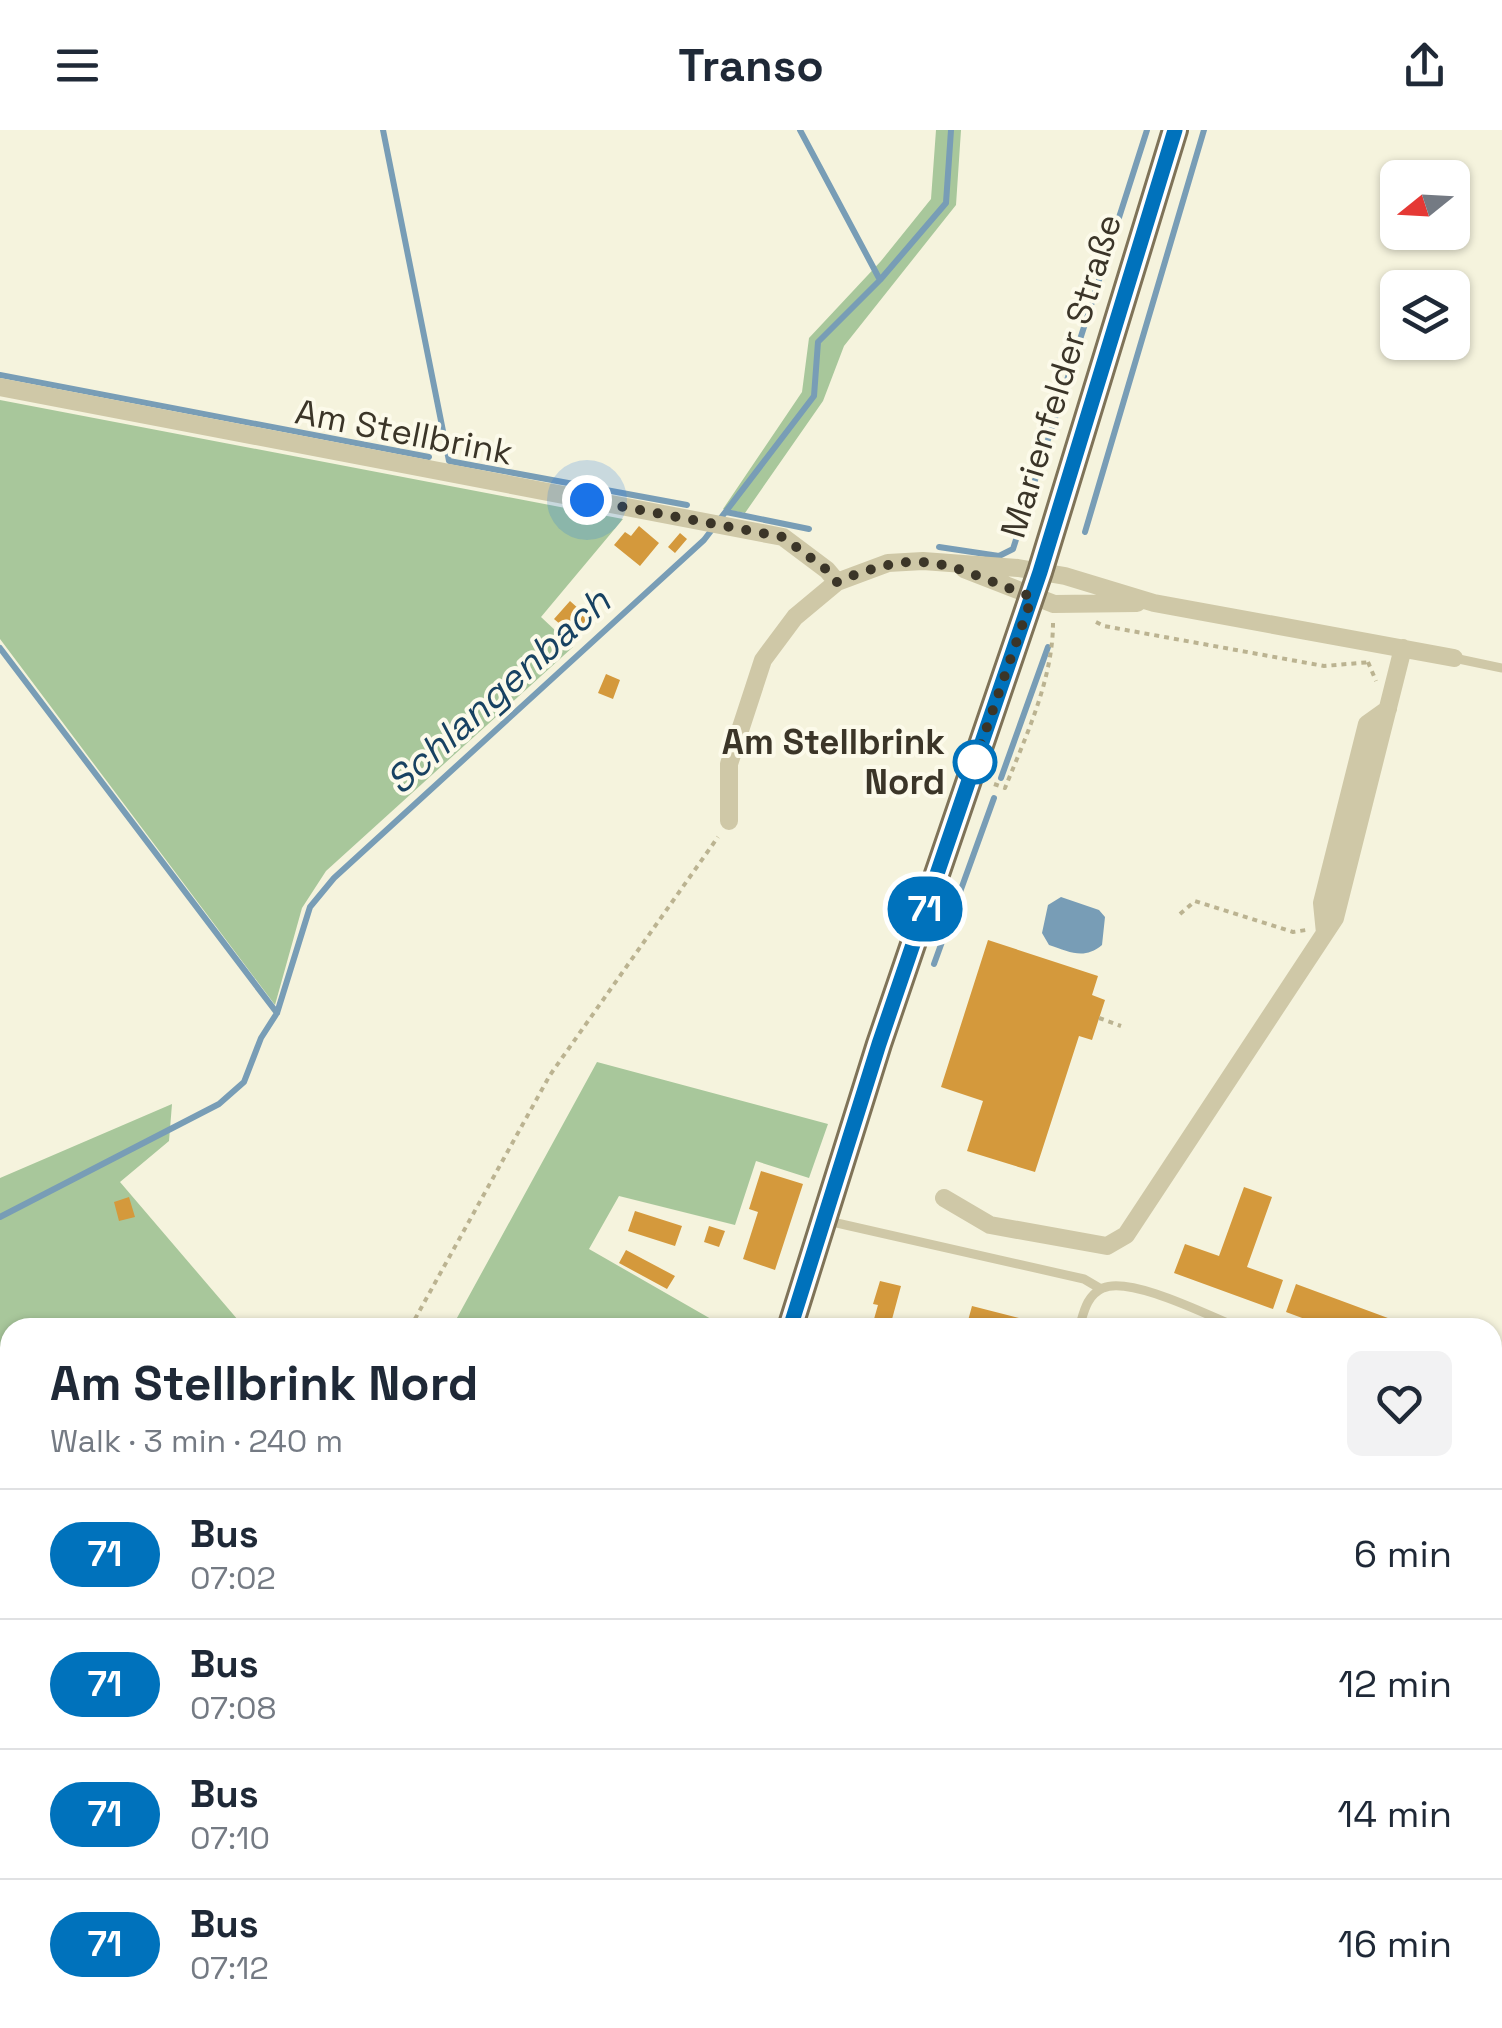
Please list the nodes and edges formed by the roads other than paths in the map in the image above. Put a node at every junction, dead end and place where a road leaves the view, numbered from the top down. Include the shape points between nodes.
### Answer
1 (1175, 130) edge
2 (0, 387) edge
3 (955, 565) junction
4 (837, 582) junction
5 (1036, 585) junction
6 (1154, 603) junction
7 (1402, 654) junction
8 (1454, 658) joint
9 (1502, 668) edge
10 (730, 821) road end
11 (944, 1198) dead end
12 (824, 1220) junction
13 (1101, 1289) junction
14 (793, 1318) edge
15 (1082, 1318) edge
16 (1213, 1318) edge

1 - 5 main road, Marienfelder Straße
2 - 4 street, Am Stellbrink via 783,537
3 - 4 street via 888,563
3 - 5 street
3 - 5 street via 1018,568
4 - 10 street via 795,617 763,660 729,764
5 - 6 street via 1065,576
5 - 6 street via 1054,604
5 - 12 main road, Marienfelder Straße
6 - 7 street
7 - 8 street
7 - 11 street via 1335,918 1316,932 1126,1235 1106,1246 990,1226
8 - 9 lane
12 - 13 lane via 1084,1279
12 - 14 main road, Marienfelder Straße
13 - 15 lane via 1086,1302
13 - 16 lane via 1139,1289

